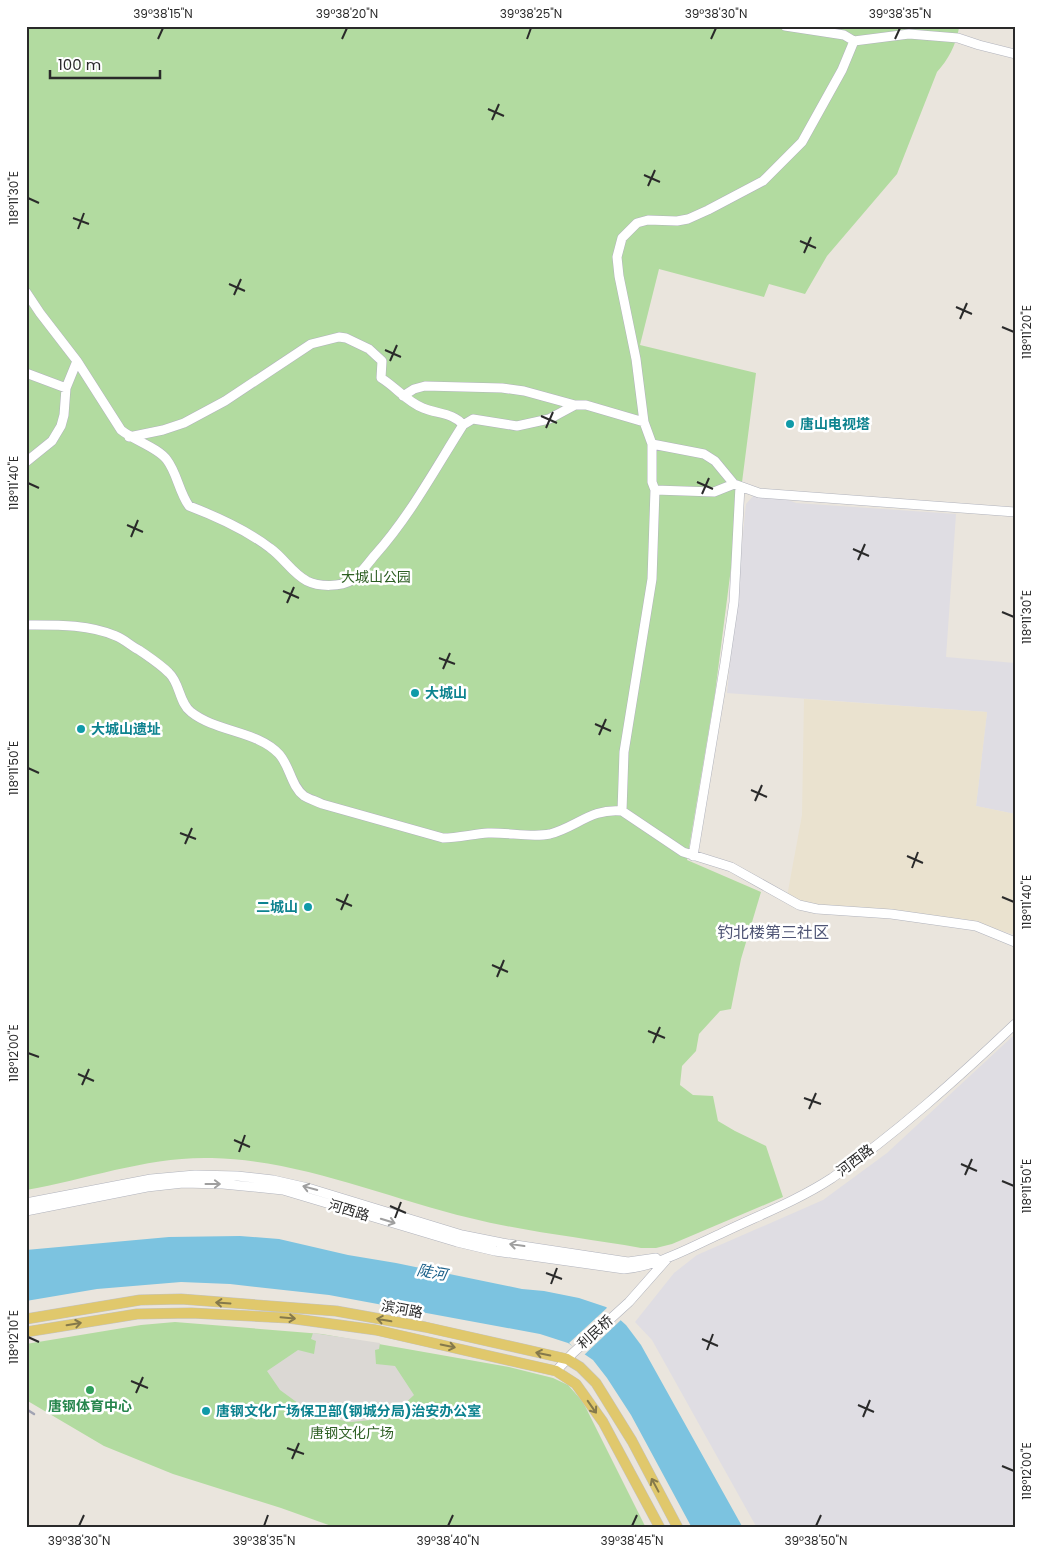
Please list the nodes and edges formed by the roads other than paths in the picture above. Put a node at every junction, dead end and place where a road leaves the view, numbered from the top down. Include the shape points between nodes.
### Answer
1 (785, 26) edge
2 (854, 41) junction
3 (1015, 54) edge
4 (26, 292) edge
5 (77, 361) junction
6 (26, 373) edge
7 (66, 388) junction
8 (403, 396) junction
9 (575, 405) junction
10 (644, 422) junction
11 (463, 425) junction
12 (129, 437) junction
13 (652, 444) junction
14 (26, 462) edge
15 (737, 485) junction
16 (654, 490) junction
17 (1015, 512) edge
18 (26, 626) edge
19 (622, 811) junction
20 (693, 856) junction
21 (1015, 942) edge
22 (1015, 1024) edge
23 (26, 1203) edge
24 (26, 1211) edge
25 (669, 1257) junction
26 (26, 1319) edge
27 (26, 1332) edge
28 (570, 1356) junction
29 (556, 1371) junction
30 (660, 1528) edge
31 (678, 1528) edge

1 - 2 street via 844,35
2 - 3 street via 910,34 958,38
2 - 10 street via 842,70 802,142 763,181 688,219 637,223 622,238 617,257 619,276 636,359
4 - 5 street
5 - 7 street
5 - 12 street via 121,430
6 - 7 street
7 - 14 street via 61,426 52,441
8 - 9 street via 425,386 502,388
8 - 11 street via 424,409 458,419
8 - 12 street via 381,378 382,361 369,349 338,337 311,344 225,401 184,423
9 - 10 street via 586,405
9 - 11 street via 549,418 518,426 473,419
10 - 13 street
11 - 12 street via 387,541 362,571 340,585 307,581 248,532 189,506 163,455
13 - 15 street via 704,454
13 - 16 street
15 - 16 street via 714,492
15 - 17 street via 760,493
15 - 20 street via 734,602
16 - 19 street via 652,579 624,752
18 - 19 street via 85,628 116,636 149,656 170,674 190,711 211,724 252,737 280,754 304,795 322,804 442,838 487,833 549,834 598,812
19 - 20 street
20 - 21 street via 731,867 799,905 976,926
22 - 25 street, 河西路 via 899,1127 831,1178 802,1195
25 -> 23 street, 河西路 via 628,1262 502,1243 462,1235 308,1188 237,1176 195,1174 151,1179
24 -> 25 street, 河西路 via 147,1187 223,1184 283,1190 495,1251 624,1270
25 - 28 street, 利民桥 via 618,1312
28 -> 26 main road, 滨河路 via 336,1311 200,1301 140,1300
27 -> 29 main road, 滨河路 via 138,1314 288,1318 376,1330
28 - 29 street, 利民桥
31 -> 28 main road, 滨河路 via 632,1441 596,1384
29 -> 30 main road, 滨河路 via 576,1384 602,1422

